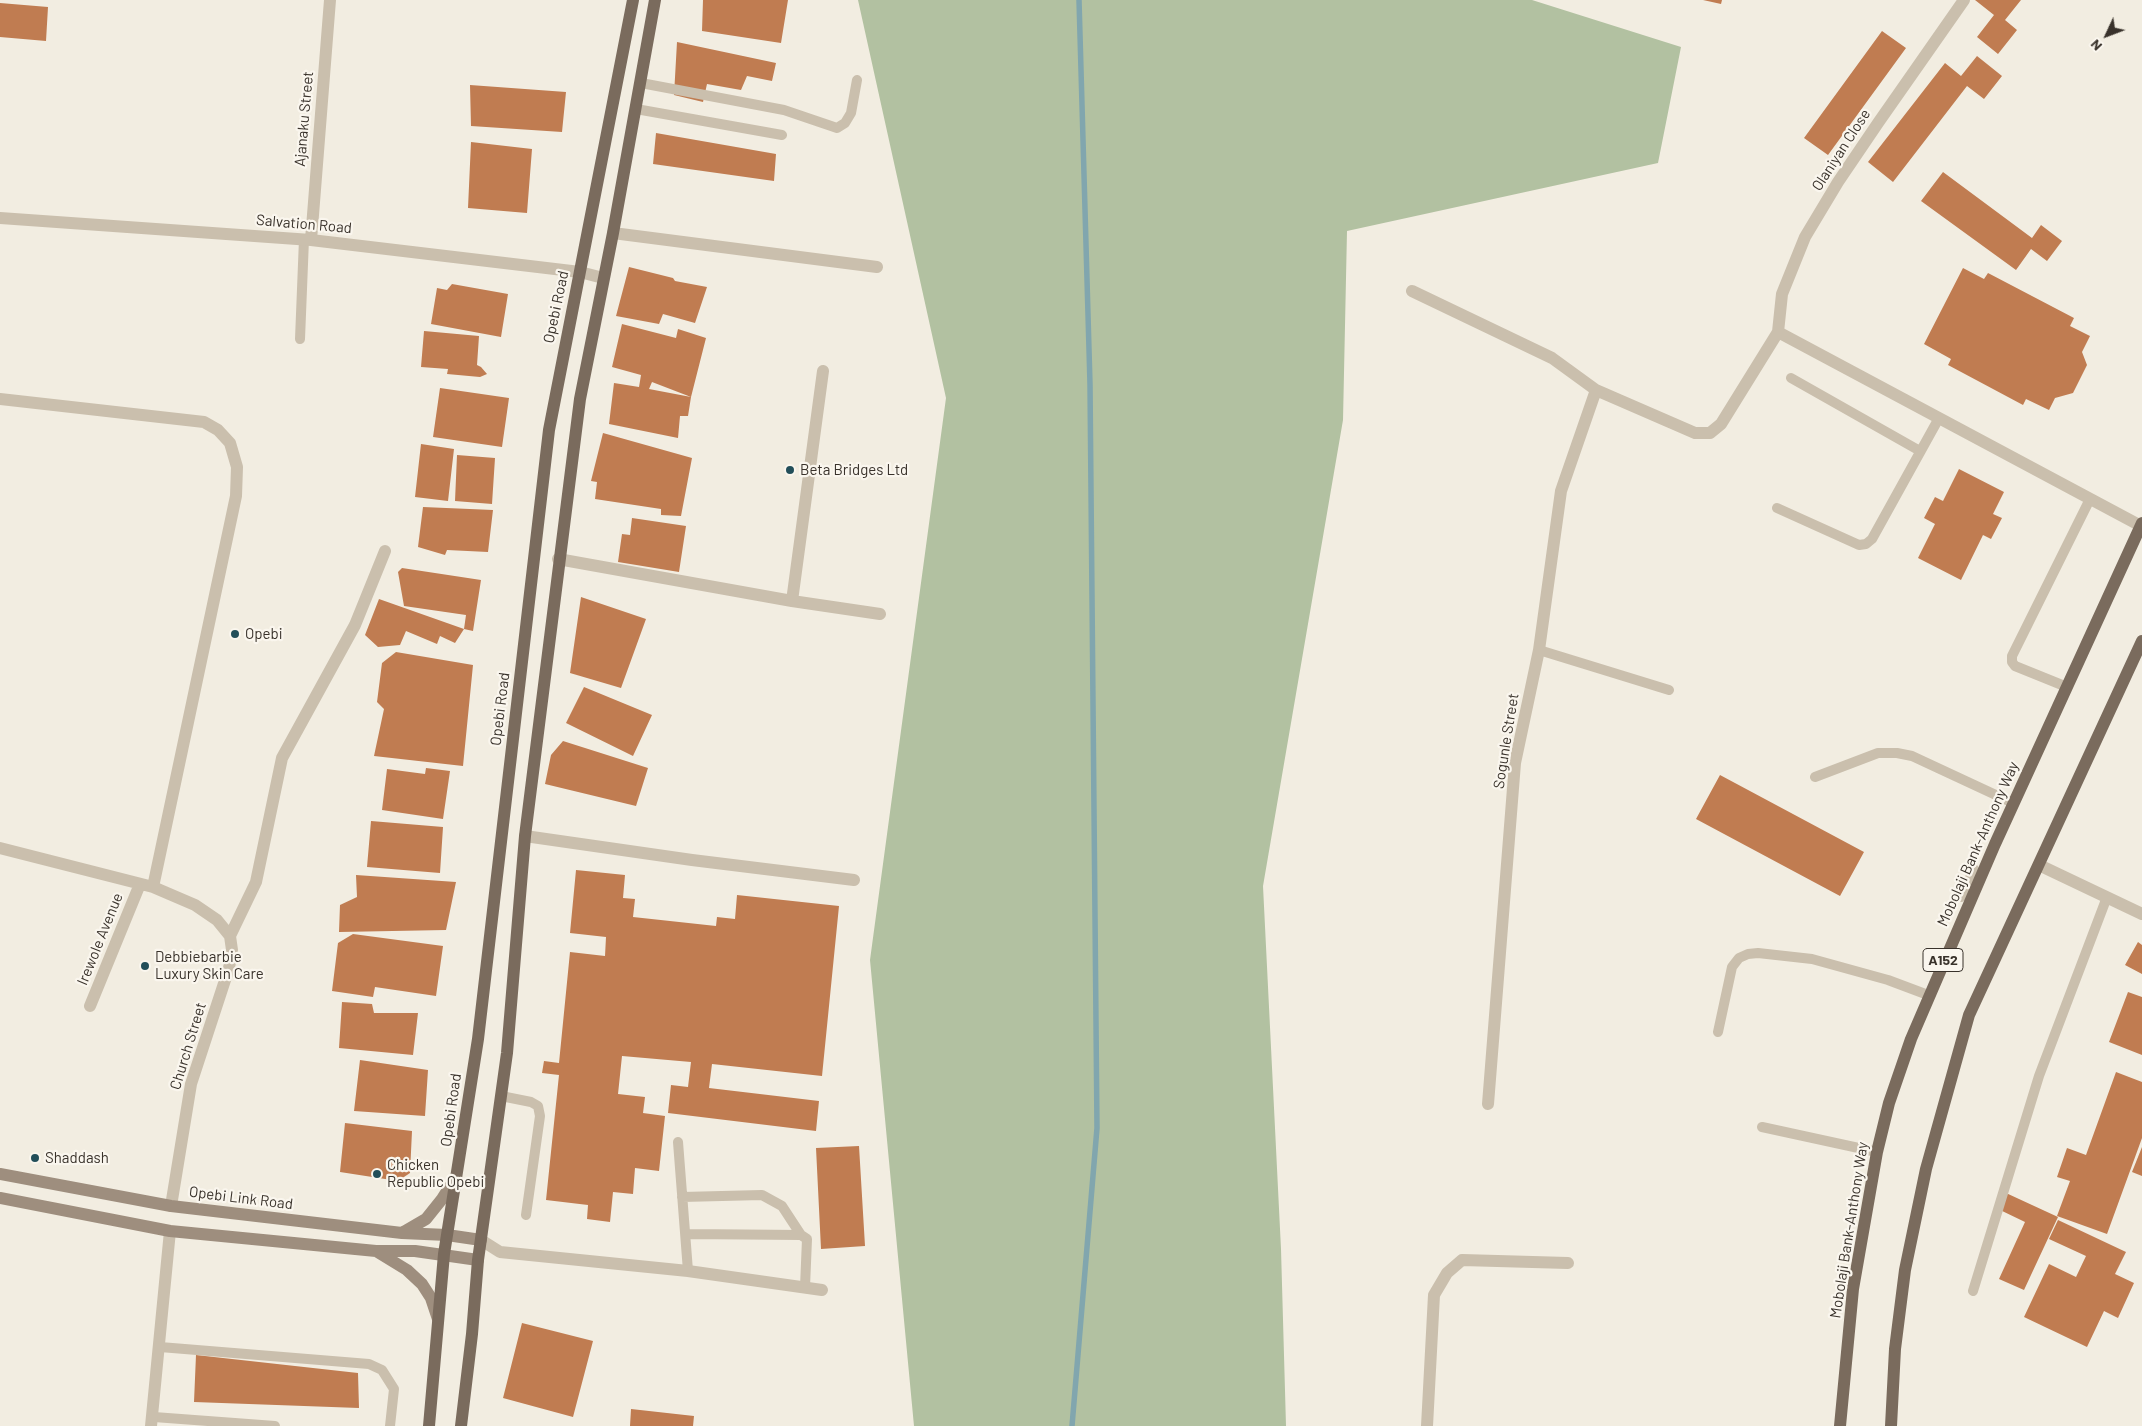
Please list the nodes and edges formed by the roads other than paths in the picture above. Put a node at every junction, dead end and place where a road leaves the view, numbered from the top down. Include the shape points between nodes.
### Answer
1 (330, 0) edge
2 (633, 0) edge
3 (654, 0) edge
4 (1964, 0) edge
5 (857, 80) dead end
6 (641, 83) junction
7 (636, 109) junction
8 (782, 135) dead end
9 (0, 218) edge
10 (613, 233) junction
11 (308, 240) junction
12 (877, 267) dead end
13 (580, 272) junction
14 (603, 278) junction
15 (1412, 291) dead end
16 (1778, 332) junction
17 (300, 339) dead end
18 (822, 371) dead end
19 (1791, 378) dead end
20 (1596, 390) junction
21 (0, 399) edge
22 (1939, 418) junction
23 (1920, 451) junction
24 (2090, 499) junction
25 (1777, 508) dead end
26 (2141, 524) edge
27 (385, 551) dead end
28 (558, 559) junction
29 (792, 600) junction
30 (880, 614) dead end
31 (2142, 642) edge
32 (1539, 650) junction
33 (2067, 687) junction
34 (1669, 690) dead end
35 (1815, 777) dead end
36 (2013, 803) junction
37 (525, 836) junction
38 (0, 848) edge
39 (2039, 865) junction
40 (1974, 869) dead end
41 (854, 880) dead end
42 (147, 885) junction
43 (1961, 897) dead end
44 (2107, 897) junction
45 (2142, 914) edge
46 (230, 936) junction
47 (1928, 995) junction
48 (90, 1006) dead end
49 (1718, 1032) dead end
50 (501, 1096) junction
51 (1488, 1104) dead end
52 (1762, 1127) dead end
53 (678, 1142) dead end
54 (1877, 1152) junction
55 (0, 1174) edge
56 (458, 1175) junction
57 (682, 1197) junction
58 (0, 1198) edge
59 (171, 1206) junction
60 (526, 1215) dead end
61 (170, 1230) junction
62 (402, 1233) junction
63 (687, 1234) junction
64 (446, 1235) junction
65 (801, 1235) junction
66 (481, 1240) junction
67 (376, 1251) junction
68 (500, 1252) junction
69 (444, 1254) junction
70 (478, 1260) junction
71 (1568, 1263) dead end
72 (688, 1271) junction
73 (805, 1288) junction
74 (822, 1290) dead end
75 (1973, 1291) dead end
76 (438, 1319) junction
77 (160, 1347) junction
78 (152, 1422) edge
79 (275, 1426) edge
80 (390, 1426) edge
81 (429, 1426) edge
82 (461, 1426) edge
83 (1427, 1426) edge
84 (1840, 1426) edge
85 (1891, 1426) edge

1 - 11 street, Ajanaku Street
2 - 13 main road, Opebi Road
3 - 6 main road
4 - 16 street, Olaniyan Close via 1838,182 1805,237 1782,294
5 - 6 lane via 852,113 845,124 837,128 784,110
6 - 7 main road
7 - 8 lane
7 - 10 main road
9 - 11 street, Salvation Road
10 - 12 street
10 - 14 main road
11 - 13 street, Salvation Road
11 - 17 lane
13 - 14 street, Salvation Road
13 - 56 main road, Opebi Road via 549,430 478,1039
14 - 28 main road via 580,399
15 - 20 street via 1552,358
16 - 20 street via 1721,424 1710,433 1695,433
16 - 22 street
18 - 29 street
19 - 23 lane
20 - 32 street, Sogunle Street via 1561,491
21 - 42 street, Irewole Avenue via 204,422 218,430 230,443 237,467 236,496
22 - 23 lane
22 - 24 street
23 - 25 lane via 1872,539 1866,544 1859,545
24 - 26 street
24 - 33 lane via 2012,656 2015,666
26 - 33 main road, Mobolaji Bank-Anthony Way / A152
27 - 46 street via 355,625 282,758 256,882
28 - 29 street
28 - 37 main road
29 - 30 street
31 - 39 main road
32 - 34 lane
32 - 51 street, Sogunle Street via 1515,763
33 - 36 main road, Mobolaji Bank-Anthony Way / A152
35 - 36 lane via 1878,753 1897,753 1912,756
36 - 47 main road, Mobolaji Bank-Anthony Way / A152
37 - 41 street
37 - 50 main road
38 - 42 street
39 - 44 street
39 - 85 main road via 1969,1015 1926,1169 1905,1270 1895,1349
40 - 43 lane
42 - 46 street via 195,905 217,920
42 - 48 street, Irewole Avenue
44 - 45 street
44 - 75 lane via 2039,1076
46 - 59 street, Church Street via 229,968 191,1084
47 - 49 lane via 1812,959 1748,954 1739,958 1732,967
47 - 54 main road, Mobolaji Bank-Anthony Way / A152 via 1889,1103
50 - 60 lane via 538,1106 540,1116
50 - 66 main road
52 - 54 lane
53 - 57 lane
54 - 84 main road, Mobolaji Bank-Anthony Way / A152 via 1853,1289
55 - 59 main road, Opebi Link Road
56 - 62 main road via 430,1214
56 - 64 main road, Opebi Road
57 - 63 lane
57 - 65 lane via 762,1195 782,1206
58 - 61 main road
59 - 62 main road, Opebi Link Road
61 - 67 main road
61 - 77 street
62 - 64 main road, Opebi Link Road
63 - 65 lane
63 - 72 lane
64 - 66 main road, Opebi Link Road
64 - 69 main road, Opebi Road
65 - 73 lane via 807,1239
66 - 68 street
66 - 70 main road
67 - 69 main road
67 - 76 main road via 407,1270 422,1284
68 - 70 street
68 - 72 street
69 - 70 main road
69 - 76 main road, Opebi Road
70 - 82 main road
71 - 83 street via 1462,1260 1447,1272 1434,1295
72 - 73 street
73 - 74 street
76 - 81 main road, Opebi Road
77 - 78 street
77 - 80 lane via 369,1364 382,1370 394,1389
78 - 79 lane

